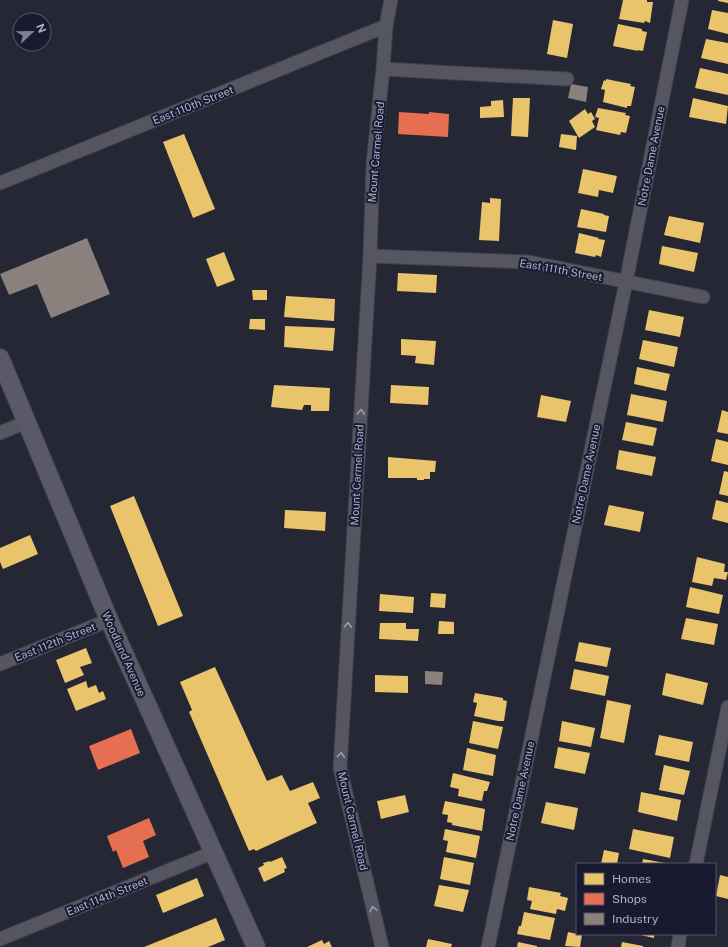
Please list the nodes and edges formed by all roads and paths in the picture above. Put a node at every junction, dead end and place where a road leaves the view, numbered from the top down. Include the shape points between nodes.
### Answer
1 (391, 0) edge
2 (682, 0) edge
3 (386, 26) junction
4 (383, 69) junction
5 (567, 80) dead end
6 (0, 184) edge
7 (370, 256) junction
8 (626, 282) junction
9 (703, 297) dead end
10 (0, 358) edge
11 (26, 422) junction
12 (0, 433) edge
13 (109, 620) junction
14 (0, 664) edge
15 (728, 707) edge
16 (214, 852) junction
17 (696, 863) edge
18 (680, 935) edge
19 (0, 939) edge
20 (256, 947) edge
21 (382, 947) edge
22 (488, 947) edge
23 (678, 947) edge

1 - 3 street, Mount Carmel Road
2 - 8 street, Notre Dame Avenue
3 - 4 street, Mount Carmel Road
3 - 6 street, East 110th Street
4 - 5 street
4 - 7 street, Mount Carmel Road via 373,164
7 - 8 street, East 111th Street via 529,262
21 -> 7 street, Mount Carmel Road via 340,768
8 - 9 street, East 111th Street
8 - 22 street, Notre Dame Avenue
10 - 11 main road, Woodland Avenue
11 - 12 street
11 - 13 main road, Woodland Avenue
13 - 14 street, East 112th Street
13 - 16 main road, Woodland Avenue
15 - 17 street
16 - 19 street, East 114th Street
16 - 20 main road, Woodland Avenue
18 - 23 street

